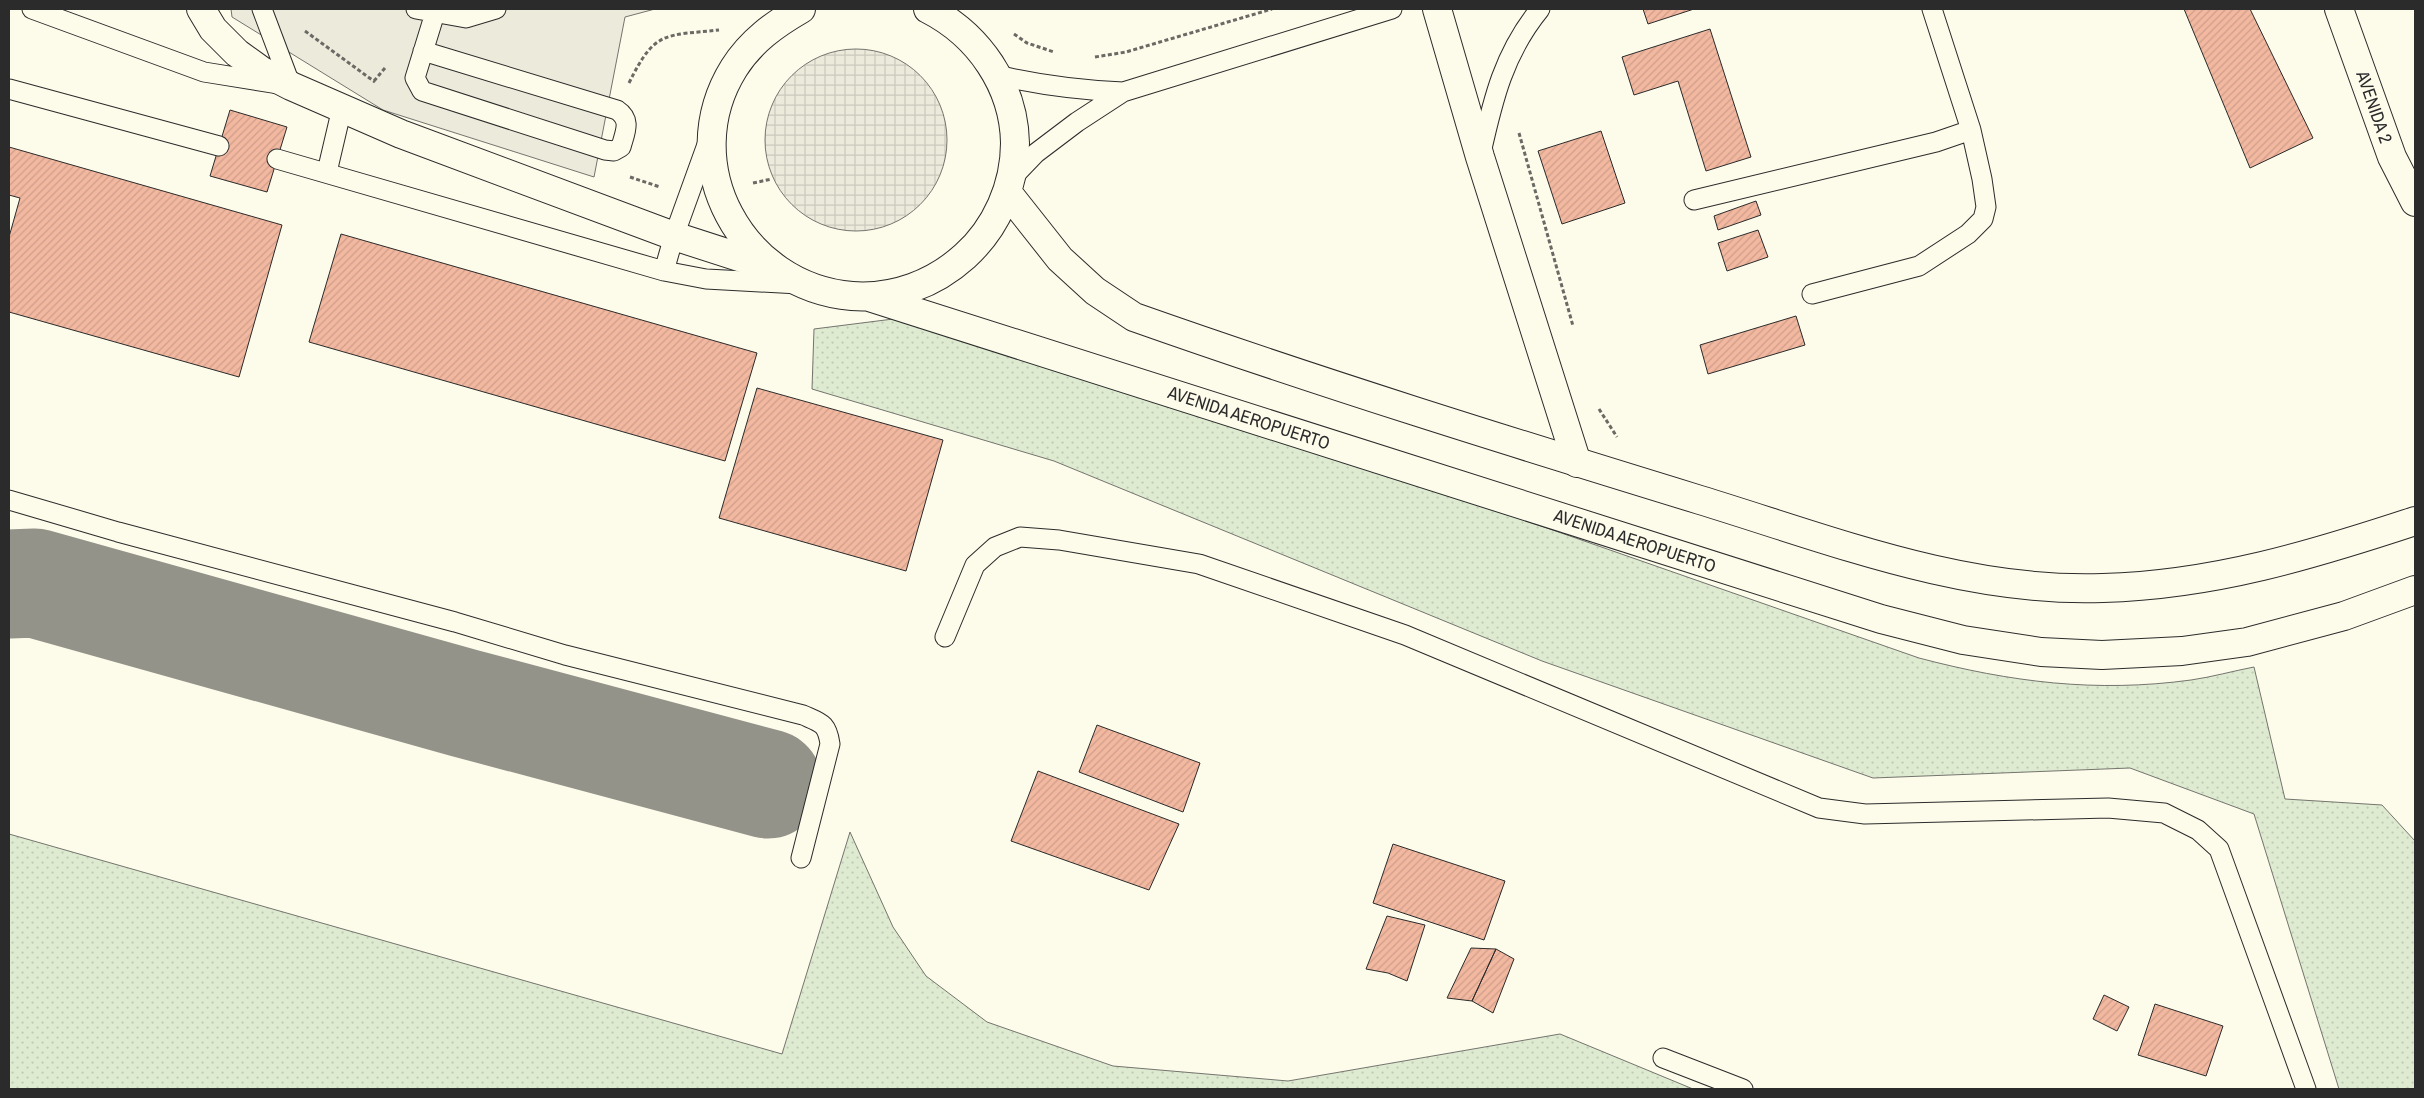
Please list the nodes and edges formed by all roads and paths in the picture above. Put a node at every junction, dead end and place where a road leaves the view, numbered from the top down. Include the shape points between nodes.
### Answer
1 (32, 9) edge
2 (201, 9) edge
3 (262, 9) edge
4 (416, 9) edge
5 (496, 9) edge
6 (801, 9) edge
7 (928, 9) edge
8 (1272, 9) edge
9 (1392, 9) edge
10 (1437, 9) edge
11 (1540, 9) edge
12 (1932, 9) edge
13 (2339, 9) edge
14 (465, 13) edge
15 (58, 14) edge
16 (435, 14) junction
17 (726, 29) dead end
18 (1009, 30) dead end
19 (424, 47) junction
20 (1060, 54) dead end
21 (1090, 57) dead end
22 (997, 75) junction
23 (374, 81) dead end
24 (291, 86) junction
25 (9, 89) edge
26 (623, 90) dead end
27 (1123, 92) junction
28 (342, 108) junction
29 (1519, 126) dead end
30 (713, 128) junction
31 (1971, 130) junction
32 (219, 146) dead end
33 (1480, 156) junction
34 (277, 158) dead end
35 (327, 172) junction
36 (1009, 185) junction
37 (1694, 200) dead end
38 (2415, 202) edge
39 (674, 236) junction
40 (773, 268) junction
41 (664, 270) junction
42 (802, 284) junction
43 (1812, 294) dead end
44 (868, 297) junction
45 (1576, 336) dead end
46 (1598, 406) dead end
47 (1622, 441) dead end
48 (1577, 463) junction
49 (9, 500) edge
50 (2415, 521) edge
51 (2415, 590) edge
52 (945, 637) dead end
53 (801, 858) dead end
54 (1663, 1058) dead end
55 (1743, 1089) edge
56 (2306, 1089) edge

1 - 15 lane
2 - 24 main road via 213,29 237,53 262,72
3 - 24 lane
4 - 16 lane
5 - 14 lane
6 - 30 main road via 778,22 754,43 734,68 721,97
7 - 22 main road via 956,26 980,48
8 - 21 path via 1126,52
9 - 27 lane
10 - 33 main road
11 - 33 lane via 1511,54 1494,94
12 - 31 lane
13 - 38 main road, AVENIDA 2 via 2392,157
14 - 16 lane
15 - 24 lane via 204,72
16 - 19 lane
17 - 26 path via 662,38 646,50
18 - 20 path via 1027,43
19 - 19 lane via 415,78 422,91 606,150 614,151 621,147 627,122 617,110
19 - 23 path via 408,45
22 - 27 lane via 1071,90
22 - 36 main road via 1010,108 1014,143
24 - 28 main road
25 - 32 lane
27 - 36 lane via 1036,153
28 - 35 lane
28 - 39 main road via 401,134
29 - 45 path via 1520,140
30 - 39 lane
30 - 40 main road via 713,160 719,191 732,220 750,246
31 - 37 lane via 1936,142
31 - 43 lane via 1986,207 1983,219 1968,234 1919,266
33 - 48 main road
34 - 35 lane
35 - 41 lane
36 - 44 main road via 994,221 977,246 954,266 920,285
36 - 48 main road via 1060,259 1095,291 1134,317
39 - 40 main road
39 - 41 lane
40 - 42 main road
41 - 42 lane via 706,279
42 - 44 main road via 835,294
44 - 51 main road, AVENIDA AEROPUERTO via 1881,619 1963,640 2041,652 2102,655 2182,651 2247,642 2344,616
46 - 47 path
48 - 50 main road via 1900,561 1971,578 2035,586 2101,588 2225,576 2312,555
49 - 53 lane via 565,655 803,715 822,723 828,731 830,744
52 - 56 lane via 975,565 995,547 1020,537 1059,540 1198,564 1405,634 1819,808 1865,814 2108,808 2164,813 2198,830 2219,848
54 - 55 lane

